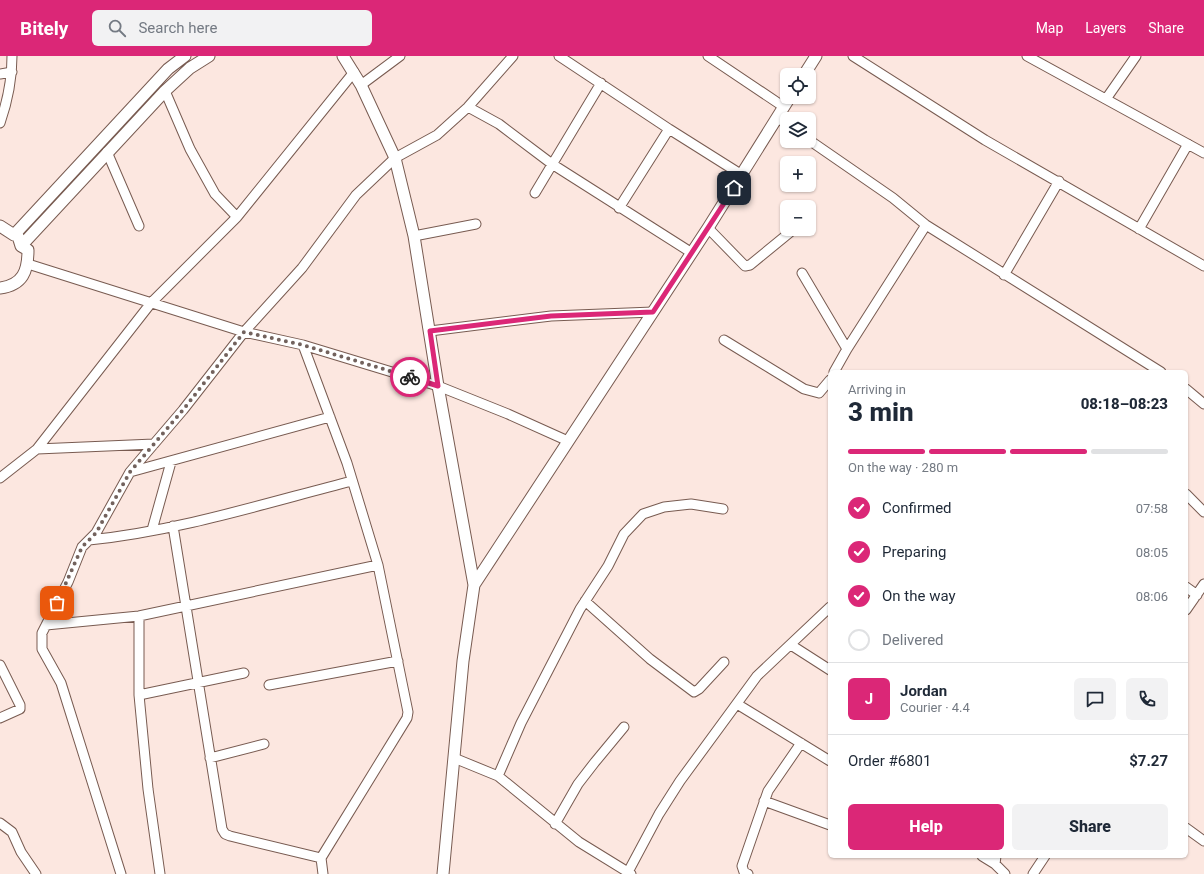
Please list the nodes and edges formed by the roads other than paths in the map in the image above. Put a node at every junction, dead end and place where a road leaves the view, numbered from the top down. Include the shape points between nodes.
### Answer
1 (12, 56) edge
2 (185, 56) edge
3 (209, 56) edge
4 (343, 56) edge
5 (400, 56) edge
6 (513, 56) edge
7 (560, 56) edge
8 (708, 56) edge
9 (816, 56) edge
10 (853, 56) edge
11 (1027, 56) edge
12 (1136, 56) edge
13 (808, 68) edge
14 (12, 72) junction
15 (354, 72) junction
16 (0, 74) edge
17 (601, 83) junction
18 (361, 85) junction
19 (165, 91) junction
20 (1106, 99) junction
21 (786, 104) edge
22 (468, 107) junction
23 (784, 107) junction
24 (777, 118) junction
25 (780, 120) edge
26 (0, 123) edge
27 (669, 129) junction
28 (1188, 144) junction
29 (816, 145) edge
30 (107, 152) junction
31 (1204, 153) edge
32 (395, 158) junction
33 (552, 164) junction
34 (742, 175) junction
35 (1059, 181) junction
36 (536, 194) dead end
37 (619, 208) junction
38 (237, 217) junction
39 (476, 224) dead end
40 (926, 225) junction
41 (0, 226) edge
42 (140, 226) dead end
43 (708, 228) junction
44 (1139, 229) junction
45 (14, 235) junction
46 (414, 236) junction
47 (785, 236) edge
48 (21, 246) junction
49 (692, 253) junction
50 (28, 264) junction
51 (1204, 266) edge
52 (802, 273) dead end
53 (1004, 274) junction
54 (0, 288) edge
55 (151, 303) junction
56 (653, 312) junction
57 (430, 331) junction
58 (244, 332) junction
59 (724, 340) dead end
60 (303, 345) junction
61 (846, 349) junction
62 (835, 370) edge
63 (1158, 370) edge
64 (828, 382) edge
65 (438, 386) junction
66 (1188, 391) edge
67 (1204, 404) edge
68 (330, 417) junction
69 (568, 441) junction
70 (154, 444) junction
71 (36, 449) junction
72 (171, 462) junction
73 (130, 472) junction
74 (0, 478) edge
75 (352, 481) junction
76 (1188, 496) edge
77 (723, 509) dead end
78 (1204, 512) edge
79 (173, 526) junction
80 (152, 530) junction
81 (89, 540) junction
82 (378, 565) junction
83 (1204, 584) edge
84 (474, 585) junction
85 (1188, 588) edge
86 (1197, 595) junction
87 (585, 601) junction
88 (186, 606) junction
89 (1188, 607) edge
90 (828, 608) edge
91 (139, 616) junction
92 (46, 625) junction
93 (791, 645) junction
94 (398, 661) junction
95 (724, 662) dead end
96 (0, 666) edge
97 (828, 669) edge
98 (244, 673) dead end
99 (199, 682) junction
100 (270, 685) dead end
101 (139, 695) junction
102 (737, 704) junction
103 (0, 718) edge
104 (624, 727) dead end
105 (801, 743) junction
106 (264, 744) dead end
107 (210, 758) junction
108 (454, 758) junction
109 (828, 760) edge
110 (498, 776) junction
111 (764, 801) junction
112 (0, 823) edge
113 (555, 824) junction
114 (828, 824) edge
115 (1188, 829) edge
116 (1204, 841) edge
117 (321, 858) junction
118 (1044, 858) edge
119 (996, 860) edge
120 (630, 873) edge
121 (36, 874) edge
122 (122, 874) edge
123 (160, 874) edge
124 (323, 874) edge
125 (442, 874) edge
126 (748, 874) edge
127 (1005, 874) edge
128 (1033, 874) edge

1 - 14 street
2 - 45 street via 163,74
3 - 19 street via 190,68
4 - 15 street
5 - 18 street
6 - 22 street
7 - 17 street
8 - 23 street
9 - 13 street
10 - 35 street via 985,140
11 - 20 street
12 - 20 street
14 - 16 street
14 - 26 street via 8,98
15 - 18 street
15 - 38 street
17 - 27 street
17 - 33 street
18 - 32 street
19 - 30 street
19 - 38 street via 190,149 215,194
20 - 28 street
21 - 23 street
22 - 32 street via 437,135
22 - 33 street via 499,124
23 - 24 street
24 - 25 street
24 - 34 street
27 - 34 street
27 - 37 street
28 - 31 street
28 - 44 street
29 - 40 street via 893,198
30 - 42 street
30 - 48 street
32 - 46 street
32 - 58 street via 356,195 302,268
33 - 36 street
33 - 37 street
34 - 43 street
35 - 44 street
35 - 53 street
37 - 49 street
38 - 55 street
39 - 46 street
40 - 53 street
40 - 61 street
41 - 45 street
43 - 47 street via 745,266 750,265
43 - 49 street
44 - 51 street
45 - 48 street via 17,233
46 - 57 street
48 - 50 street via 28,250
49 - 56 street
50 - 54 street via 24,275 17,282
50 - 55 street
52 - 61 street
53 - 63 street
55 - 58 street
55 - 71 street
56 - 57 street via 551,316
56 - 69 street
57 - 65 street
58 - 60 street
58 - 70 street
59 - 64 street via 804,389 819,393
60 - 65 street
60 - 68 street
61 - 62 street
65 - 69 street
65 - 84 street
66 - 67 street
68 - 72 street
68 - 75 street
69 - 84 street
70 - 71 street
70 - 73 street
71 - 74 street
72 - 73 street
72 - 80 street
73 - 81 street via 101,526
75 - 79 street
75 - 82 street
76 - 78 street
77 - 87 street via 691,504 664,507 643,514 624,534 608,566
79 - 80 street
79 - 88 street
80 - 81 street
81 - 92 street via 79,553 68,582
82 - 88 street
82 - 94 street
83 - 86 street
84 - 108 street via 463,661
85 - 86 street
86 - 89 street
87 - 95 street via 650,659 694,692
87 - 110 street via 521,723
88 - 91 street
88 - 99 street
90 - 93 street
91 - 92 street
91 - 101 street
92 - 122 street via 42,633 42,649 61,683
93 - 97 street
93 - 102 street via 757,676
94 - 100 street
94 - 117 street via 408,704 407,718
96 - 103 street via 20,708
98 - 99 street
99 - 101 street
99 - 107 street
101 - 123 street via 148,789
102 - 105 street
102 - 120 street via 659,814
104 - 113 street via 578,784
105 - 109 street
105 - 111 street via 768,791
106 - 107 street
107 - 117 street via 225,834
108 - 110 street
108 - 125 street
110 - 113 street
111 - 114 street
111 - 126 street via 742,866
112 - 121 street via 12,832 20,852
113 - 120 street
115 - 116 street
117 - 124 street
118 - 128 street
119 - 127 street

